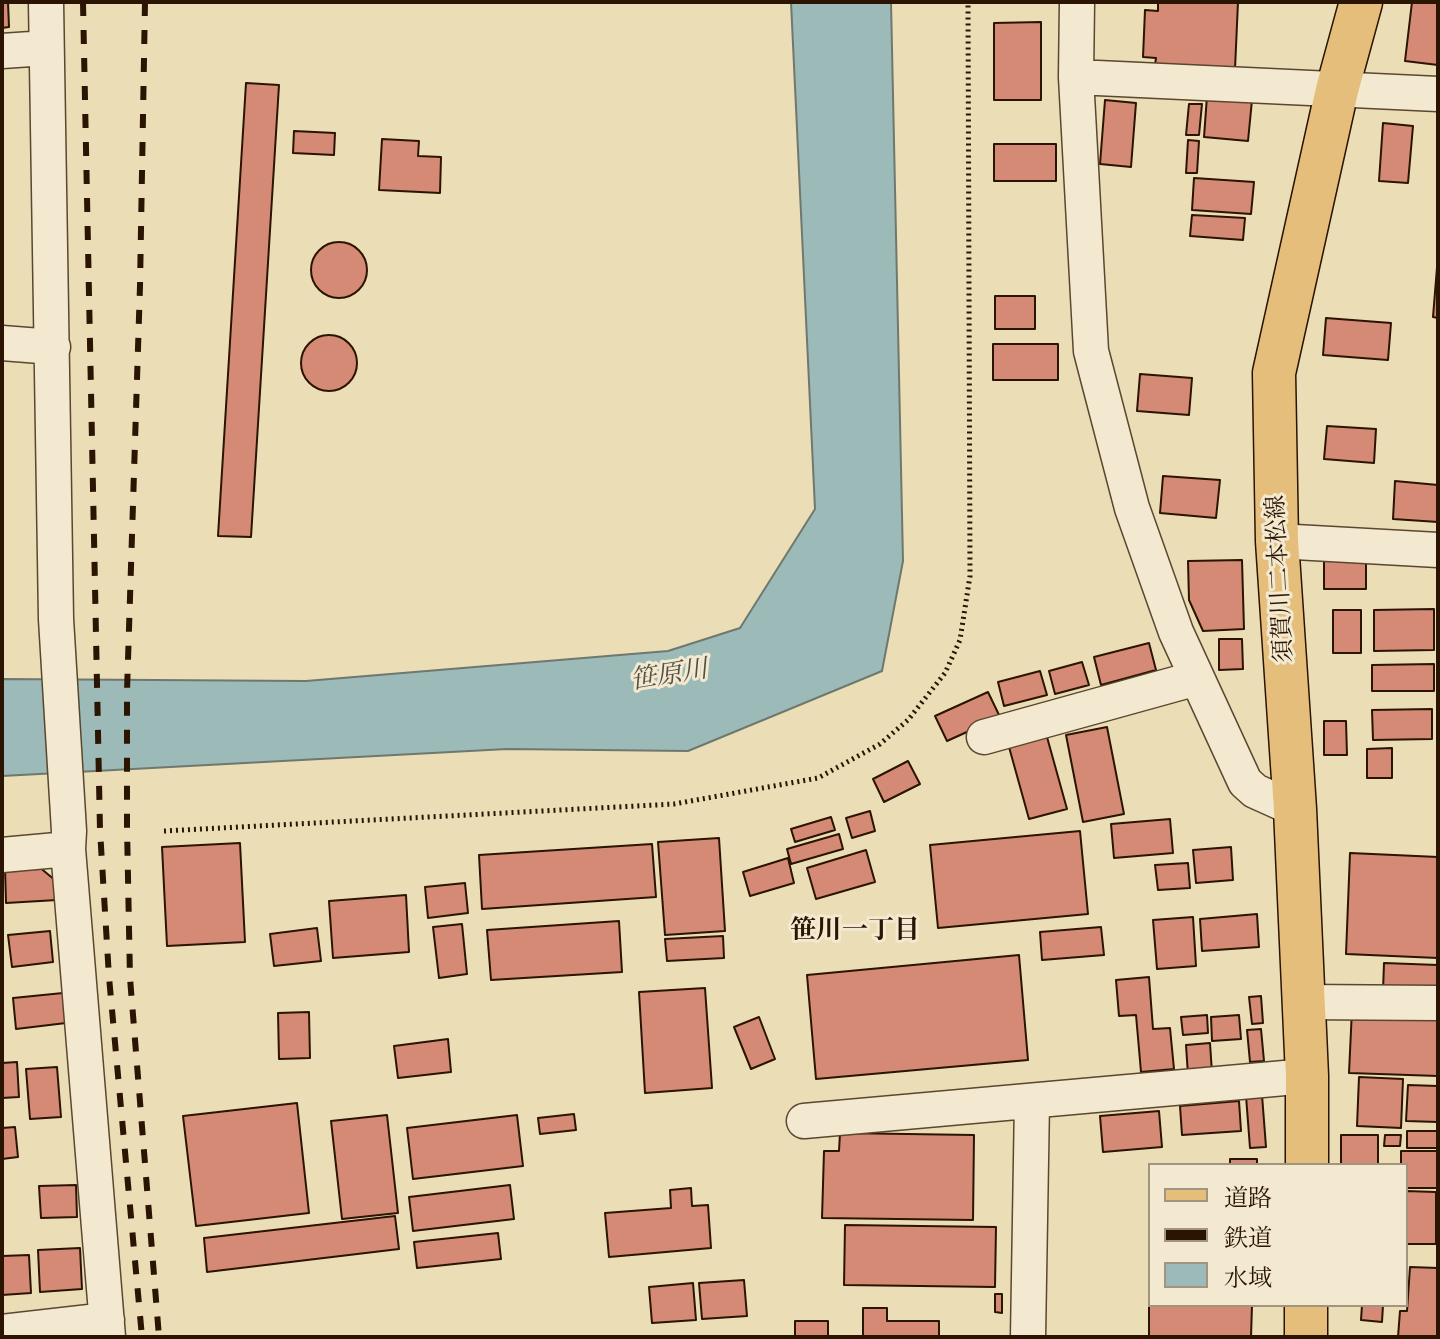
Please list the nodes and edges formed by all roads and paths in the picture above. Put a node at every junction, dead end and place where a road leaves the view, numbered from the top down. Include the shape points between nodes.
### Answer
1 (46, 2) edge
2 (968, 2) edge
3 (1077, 2) edge
4 (1361, 2) edge
5 (46, 48) junction
6 (2, 51) edge
7 (1076, 77) junction
8 (1337, 90) junction
9 (1438, 94) edge
10 (2, 343) edge
11 (53, 347) junction
12 (1277, 541) junction
13 (1438, 550) edge
14 (1197, 678) junction
15 (984, 737) dead end
16 (1295, 809) junction
17 (164, 831) dead end
18 (68, 840) junction
19 (2, 855) edge
20 (1303, 1002) junction
21 (1438, 1003) edge
22 (1307, 1076) junction
23 (1032, 1101) junction
24 (804, 1121) dead end
25 (1307, 1163) edge
26 (1306, 1307) edge
27 (107, 1329) edge
28 (2, 1332) edge
29 (1028, 1337) edge
30 (1306, 1337) edge

1 - 5 street
2 - 17 path via 970,576 960,640 945,673 908,720 880,744 818,778 674,804
3 - 7 street
4 - 8 main road, 須賀川二本松線
5 - 6 street
5 - 11 street
7 - 8 street
7 - 14 street via 1091,351 1132,508
8 - 9 street
8 - 12 main road, 須賀川二本松線 via 1274,373
10 - 11 street
11 - 18 street via 56,619
12 - 13 street
12 - 16 main road, 須賀川二本松線
14 - 15 street
14 - 16 street via 1245,782
16 - 20 main road, 須賀川二本松線
18 - 19 street
18 - 27 street
20 - 21 street
20 - 22 main road, 須賀川二本松線
22 - 23 street
22 - 25 main road, 須賀川二本松線
23 - 24 street
23 - 29 street
26 - 30 main road
27 - 28 street

